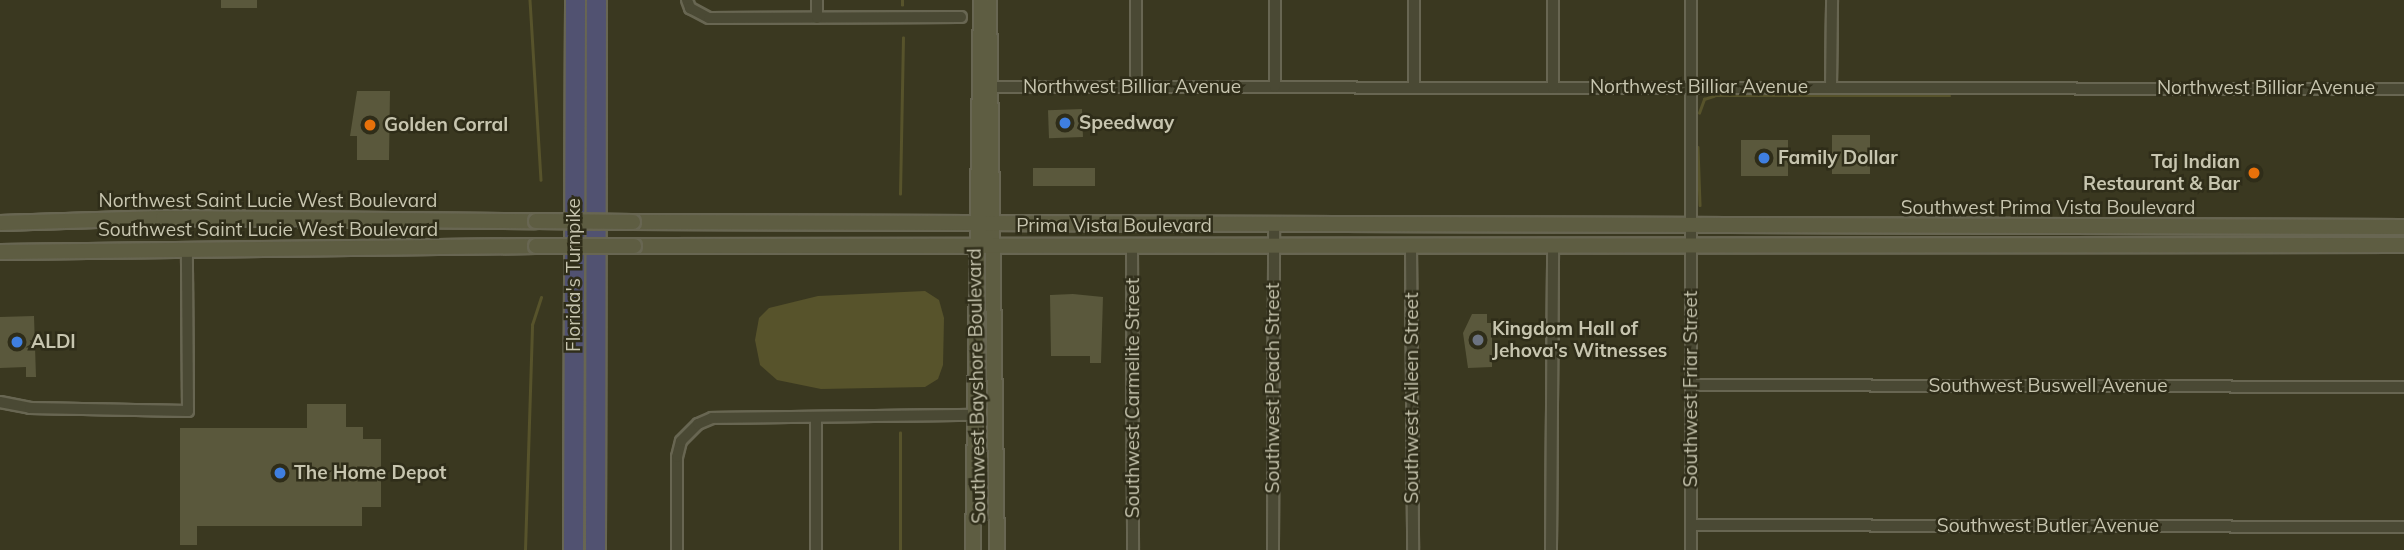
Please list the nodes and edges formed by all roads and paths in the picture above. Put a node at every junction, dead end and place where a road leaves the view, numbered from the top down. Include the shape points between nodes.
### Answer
1 (575, 0) edge
2 (596, 0) edge
3 (687, 0) edge
4 (817, 0) edge
5 (981, 0) edge
6 (989, 0) edge
7 (1136, 0) edge
8 (1275, 0) edge
9 (1414, 0) edge
10 (1553, 0) edge
11 (1691, 0) edge
12 (1832, 0) edge
13 (817, 18) junction
14 (961, 18) dead end
15 (1136, 86) junction
16 (1414, 86) junction
17 (994, 87) junction
18 (1275, 87) junction
19 (1691, 87) junction
20 (1831, 87) junction
21 (1553, 88) junction
22 (2404, 89) edge
23 (536, 221) joint
24 (978, 222) junction
25 (995, 222) junction
26 (0, 223) edge
27 (1274, 227) junction
28 (2404, 227) edge
29 (1692, 229) junction
30 (1274, 244) junction
31 (976, 245) junction
32 (994, 245) junction
33 (1411, 245) junction
34 (2404, 245) edge
35 (536, 246) joint
36 (1132, 246) junction
37 (1553, 246) junction
38 (1692, 246) junction
39 (187, 250) junction
40 (0, 252) edge
41 (1691, 386) junction
42 (2404, 387) edge
43 (0, 402) edge
44 (974, 415) junction
45 (816, 418) junction
46 (973, 499) junction
47 (1691, 525) junction
48 (2404, 527) edge
49 (573, 550) edge
50 (594, 550) edge
51 (677, 550) edge
52 (816, 550) edge
53 (973, 550) edge
54 (981, 550) edge
55 (997, 550) edge
56 (1133, 550) edge
57 (1273, 550) edge
58 (1413, 550) edge
59 (1551, 550) edge
60 (1691, 550) edge

1 - 49 highway, Florida's Turnpike
2 - 50 highway, Florida's Turnpike
3 - 13 street via 690,8 709,18
4 - 13 street
5 - 24 main road, Southwest Bayshore Boulevard
6 - 17 main road, Southwest Bayshore Boulevard
7 - 15 street
8 - 18 street
9 - 16 street
10 - 21 street
11 - 19 street, Southwest Friar Street
12 - 20 street
13 - 14 street
15 - 17 street, Northwest Billiar Avenue
15 - 18 street, Northwest Billiar Avenue
16 - 18 street, Northwest Billiar Avenue
16 - 21 street, Northwest Billiar Avenue
17 - 25 main road, Southwest Bayshore Boulevard
19 - 20 street, Northwest Billiar Avenue
19 - 21 street, Northwest Billiar Avenue
19 - 29 street, Southwest Friar Street
20 - 22 street, Northwest Billiar Avenue
23 - 24 main road, Prima Vista Boulevard, bridge
23 - 26 main road, Northwest Saint Lucie West Boulevard via 163,218
24 - 25 main road, Prima Vista Boulevard
24 - 31 main road, Southwest Bayshore Boulevard
25 - 27 main road, Prima Vista Boulevard
25 - 32 main road, Southwest Bayshore Boulevard
27 - 29 main road, Prima Vista Boulevard
27 - 30 street, Southwest Peach Street
28 - 29 main road, Southwest Prima Vista Boulevard
29 - 38 street, Southwest Friar Street
30 - 33 main road, Prima Vista Boulevard
30 - 36 main road, Prima Vista Boulevard
30 - 57 street, Southwest Peach Street
31 - 32 main road, Prima Vista Boulevard
31 - 35 main road, Prima Vista Boulevard, bridge
31 - 44 main road, Southwest Bayshore Boulevard
32 - 36 main road, Prima Vista Boulevard
32 - 55 main road, Southwest Bayshore Boulevard
33 - 37 main road, Prima Vista Boulevard
33 - 58 street, Southwest Aileen Street
34 - 38 main road, Southwest Prima Vista Boulevard
35 - 39 main road, Southwest Saint Lucie West Boulevard
36 - 56 street, Southwest Carmelite Street
37 - 38 main road, Prima Vista Boulevard
37 - 59 street
38 - 41 street, Southwest Friar Street
39 - 40 main road, Southwest Saint Lucie West Boulevard
39 - 43 street via 188,411 30,408
41 - 42 street, Southwest Buswell Avenue
41 - 47 street, Southwest Friar Street
44 - 45 street
44 - 46 main road, Southwest Bayshore Boulevard
45 - 51 street via 712,418 688,432 677,457
45 - 52 street
46 - 53 main road, Southwest Bayshore Boulevard
46 - 54 main road via 981,510
47 - 48 street, Southwest Butler Avenue
47 - 60 street, Southwest Friar Street

